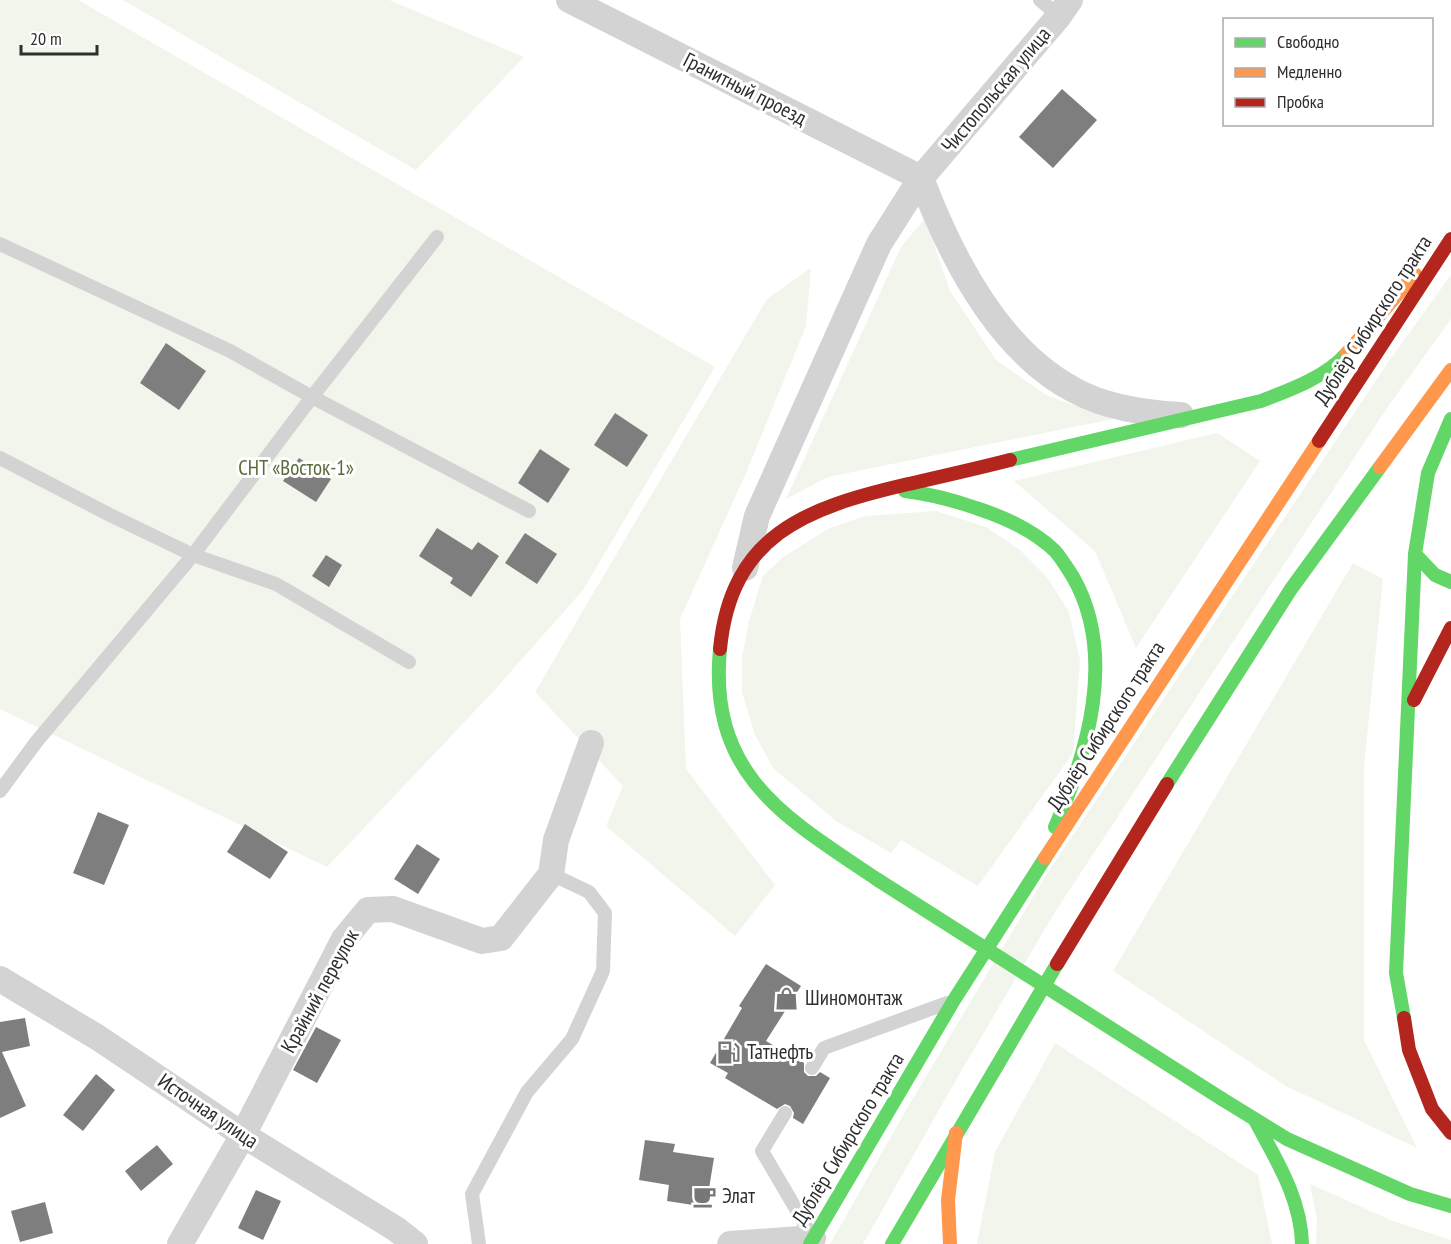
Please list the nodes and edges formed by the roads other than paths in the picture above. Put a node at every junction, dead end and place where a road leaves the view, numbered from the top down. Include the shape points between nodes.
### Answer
1 (569, 0) edge
2 (1056, 5) edge
3 (921, 178) junction
4 (1451, 231) edge
5 (437, 237) dead end
6 (1451, 239) edge
7 (0, 244) edge
8 (1451, 370) edge
9 (312, 397) junction
10 (1205, 415) junction
11 (1451, 418) edge
12 (0, 458) edge
13 (883, 490) junction
14 (529, 511) dead end
15 (1415, 554) junction
16 (193, 555) junction
17 (745, 568) junction
18 (1451, 582) edge
19 (1451, 628) edge
20 (409, 662) dead end
21 (1409, 710) junction
22 (591, 742) dead end
23 (0, 791) edge
24 (551, 874) junction
25 (1016, 902) junction
26 (0, 979) edge
27 (954, 1000) junction
28 (812, 1068) dead end
29 (785, 1113) dead end
30 (1255, 1120) junction
31 (956, 1133) junction
32 (1451, 1133) edge
33 (243, 1136) junction
34 (1451, 1206) edge
35 (812, 1241) edge
36 (180, 1244) edge
37 (415, 1244) edge
38 (479, 1244) edge
39 (729, 1244) edge
40 (892, 1244) edge
41 (950, 1244) edge
42 (1302, 1244) edge

1 - 3 street, Гранитный проезд
2 - 3 street, Чистопольская улица
3 - 10 street via 948,241 990,312 1041,369 1075,391 1134,410
3 - 17 street, Чистопольская улица via 874,255 757,516
4 - 10 main road via 1339,362 1294,389
5 - 9 lane
6 - 25 main road, Дублёр Сибирского тракта
7 - 9 lane via 230,351
8 - 31 main road via 1291,589 1140,826
9 - 14 lane
9 - 16 lane
10 - 13 main road
11 - 15 main road via 1428,473
12 - 16 lane
13 - 17 main road via 810,514 769,542
13 - 25 main road via 953,500 1015,524 1046,544 1063,561 1087,607 1094,666 1084,754 1068,800
15 - 18 main road via 1428,571
15 - 21 main road
16 - 20 lane via 276,584
16 - 23 lane via 37,741
17 - 30 main road, bridge via 734,589 721,641 721,702 729,738 744,770 766,797 797,824 878,880
19 - 21 main road
21 - 32 main road via 1396,973 1409,1050 1432,1109
22 - 24 street, Крайний переулок via 556,840
24 - 33 street, Крайний переулок via 501,939 482,941 393,909 368,910 344,939
24 - 38 lane via 589,892 605,913 603,971 572,1039 527,1092 472,1194
25 - 27 main road, Дублёр Сибирского тракта
26 - 33 street, Источная улица via 98,1037
27 - 28 lane via 824,1048
27 - 35 main road, Дублёр Сибирского тракта
29 - 35 lane via 762,1151
30 - 34 main road via 1323,1156 1410,1194
30 - 42 main road via 1291,1192 1303,1230
31 - 40 main road
31 - 41 main road via 948,1200
33 - 36 street, Крайний переулок
33 - 37 street, Источная улица
35 - 39 street

